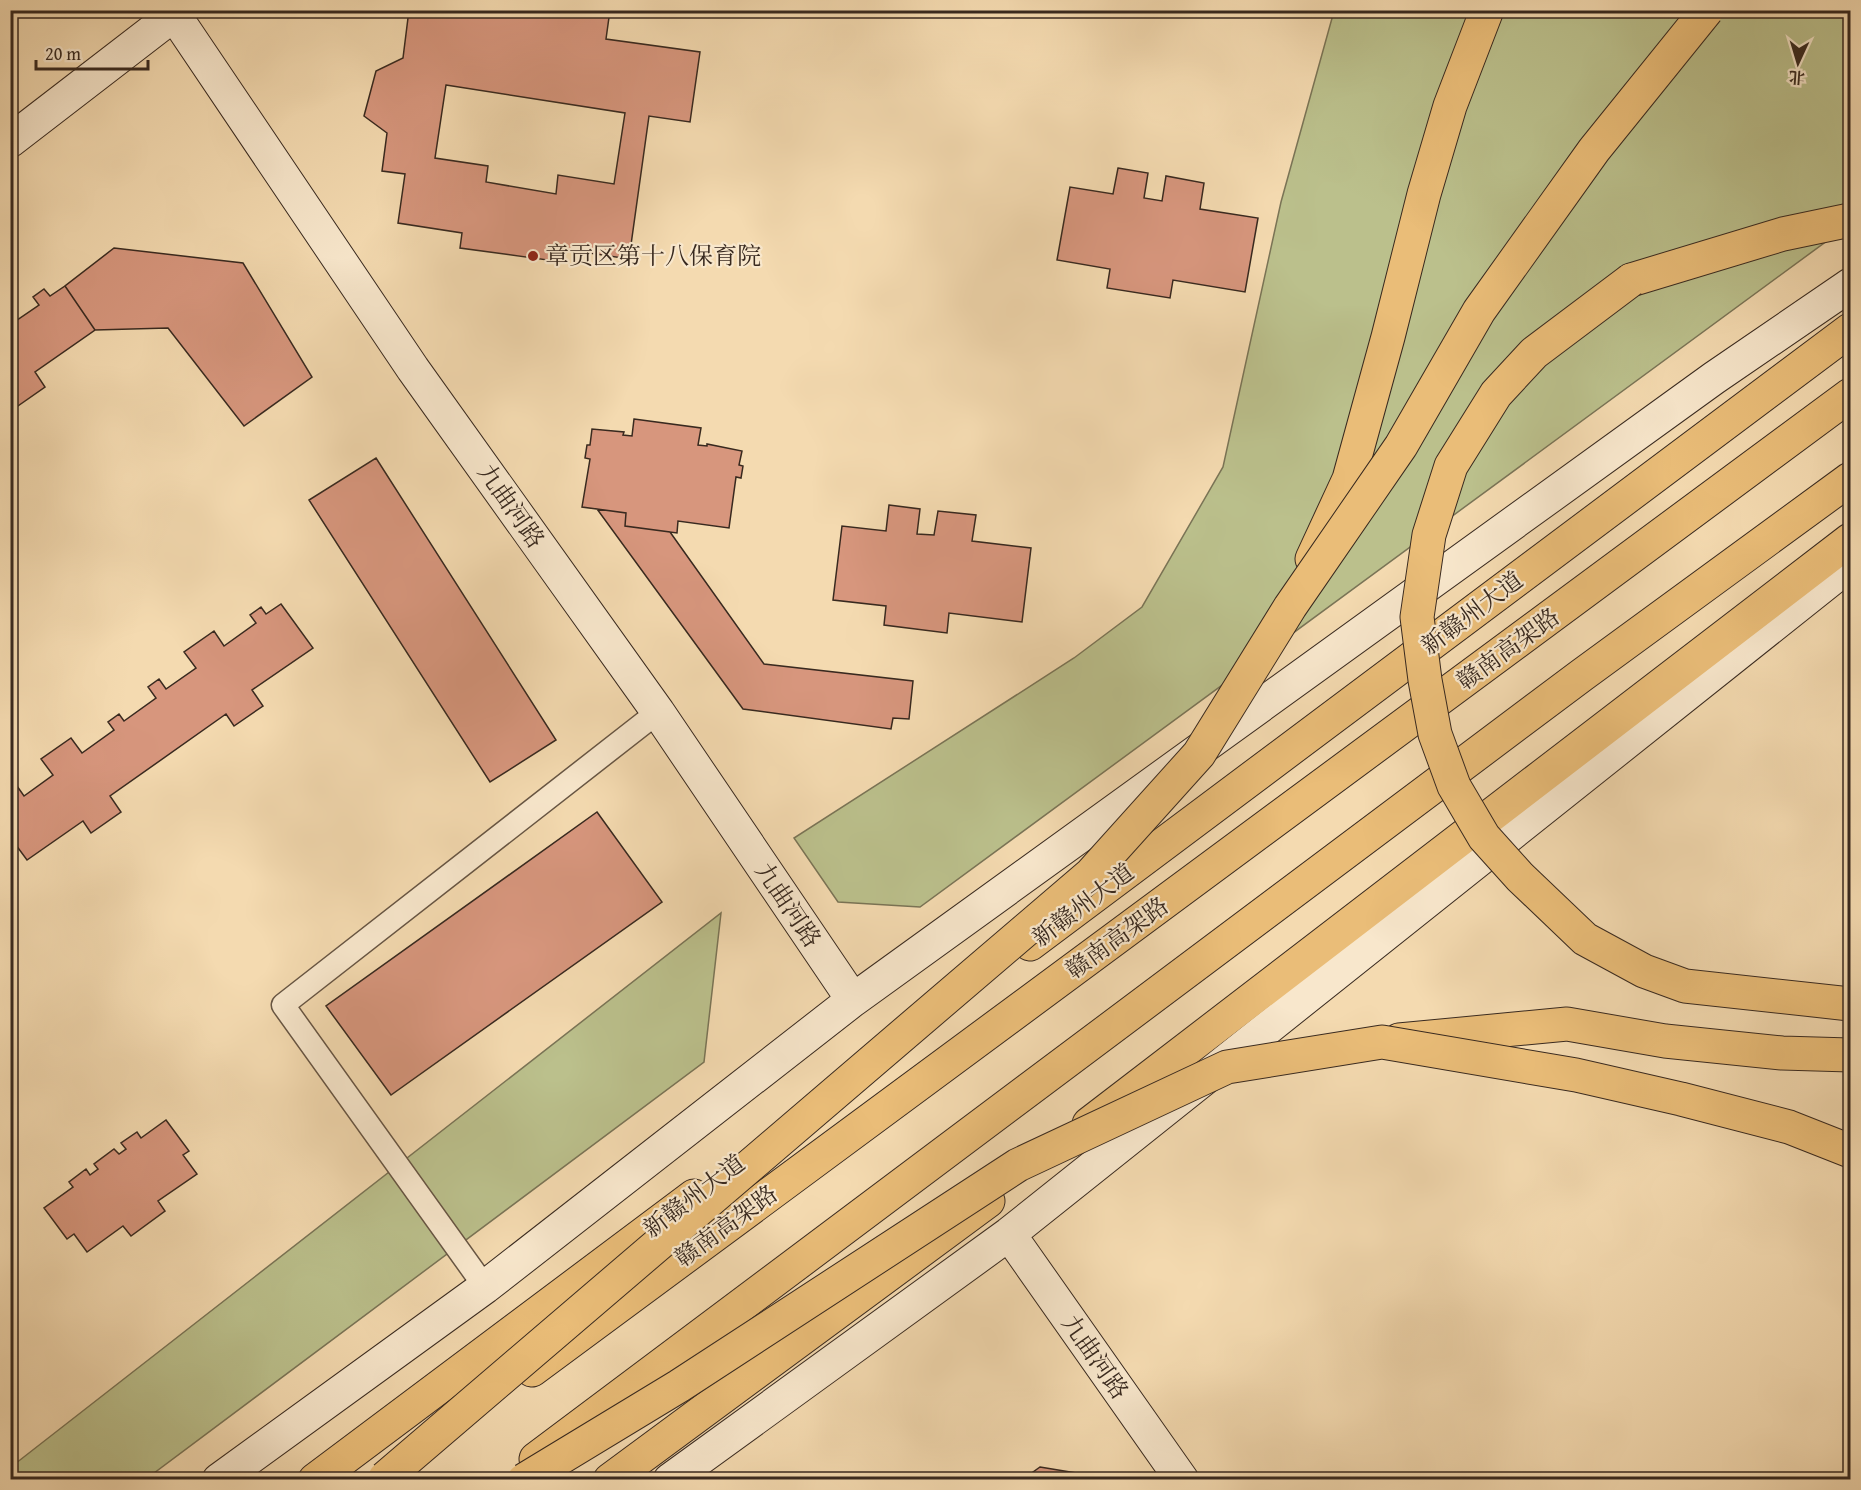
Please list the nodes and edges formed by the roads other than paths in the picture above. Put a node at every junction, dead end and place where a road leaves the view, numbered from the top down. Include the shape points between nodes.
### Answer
1 (1487, 10) edge
2 (1707, 10) edge
3 (175, 12) edge
4 (10, 141) edge
5 (1851, 220) edge
6 (1851, 285) edge
7 (1851, 330) edge
8 (1851, 395) edge
9 (1851, 478) edge
10 (1851, 540) edge
11 (1851, 564) edge
12 (1290, 607) junction
13 (657, 712) junction
14 (853, 1000) junction
15 (1851, 1004) edge
16 (1382, 1042) junction
17 (1851, 1055) edge
18 (1851, 1151) edge
19 (1009, 1234) junction
20 (485, 1287) junction
21 (219, 1479) edge
22 (315, 1479) edge
23 (384, 1479) edge
24 (508, 1479) edge
25 (524, 1479) edge
26 (610, 1479) edge
27 (670, 1479) edge
28 (1182, 1479) edge

1 - 12 main road, bridge via 1446,117 1349,479
2 - 12 main road, bridge via 1594,150 1479,311 1401,446
3 - 4 street
3 - 13 street, 九曲河路 via 413,369
5 - 15 main road, bridge via 1783,234 1631,280 1534,353 1496,394 1451,466 1429,535 1417,617 1435,734 1454,786 1484,837 1585,939 1644,971 1685,986
6 - 14 street via 1704,385
7 - 22 main road, 新赣州大道
8 - 23 main road, 赣南高架路, bridge
9 - 24 main road via 1553,696
10 - 26 main road via 1016,1181
11 - 19 street
12 - 23 main road, bridge via 1199,754 1091,874
13 - 14 street, 九曲河路
13 - 20 lane via 282,1005
14 - 20 street
16 - 17 main road, bridge via 1567,1024 1689,1043 1782,1053
16 - 18 main road, bridge via 1576,1075 1682,1099 1789,1127
16 - 25 main road, bridge via 1227,1067 1018,1165 679,1386
19 - 27 street
19 - 28 street, 九曲河路
20 - 21 street

